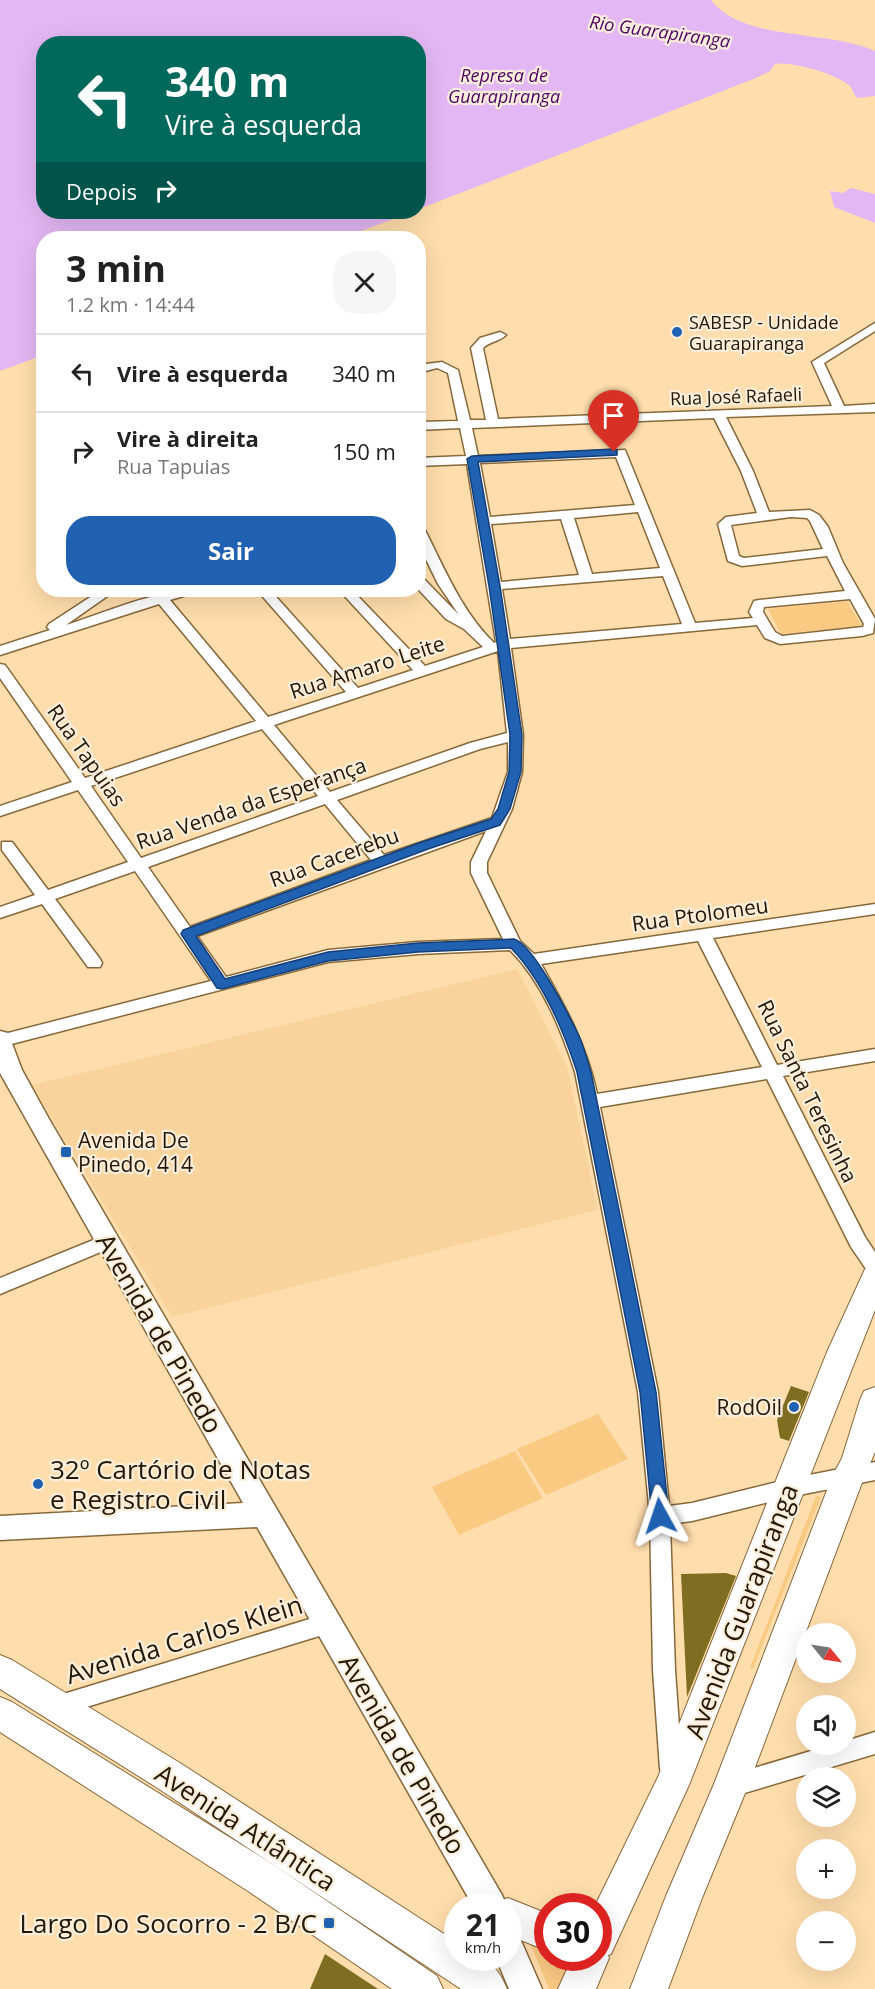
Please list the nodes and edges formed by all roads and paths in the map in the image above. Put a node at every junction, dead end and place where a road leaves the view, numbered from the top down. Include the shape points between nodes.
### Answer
1 (873, 330) edge
2 (500, 335) dead end
3 (426, 367) edge
4 (875, 408) edge
5 (840, 410) junction
6 (719, 415) junction
7 (493, 423) junction
8 (464, 424) junction
9 (426, 426) edge
10 (472, 459) junction
11 (426, 462) edge
12 (643, 508) junction
13 (566, 514) junction
14 (764, 516) junction
15 (484, 520) junction
16 (426, 545) edge
17 (831, 552) junction
18 (666, 572) junction
19 (587, 579) junction
20 (495, 586) junction
21 (426, 589) edge
22 (855, 594) junction
23 (98, 597) edge
24 (164, 597) edge
25 (269, 597) edge
26 (352, 597) edge
27 (161, 598) junction
28 (760, 621) junction
29 (469, 626) junction
30 (690, 627) junction
31 (48, 635) junction
32 (498, 646) junction
33 (0, 651) edge
34 (0, 668) edge
35 (421, 670) junction
36 (354, 692) junction
37 (263, 723) junction
38 (516, 735) junction
39 (81, 785) junction
40 (326, 798) junction
41 (0, 812) edge
42 (496, 822) junction
43 (7, 846) dead end
44 (381, 861) junction
45 (138, 864) junction
46 (45, 897) junction
47 (875, 909) edge
48 (0, 913) edge
49 (187, 934) junction
50 (703, 934) junction
51 (514, 944) junction
52 (530, 960) junction
53 (94, 963) dead end
54 (222, 984) junction
55 (0, 1040) edge
56 (875, 1055) edge
57 (5, 1067) edge
58 (771, 1071) junction
59 (590, 1102) junction
60 (108, 1242) junction
61 (875, 1266) edge
62 (875, 1277) edge
63 (0, 1286) edge
64 (875, 1400) edge
65 (861, 1474) edge
66 (789, 1488) junction
67 (263, 1514) junction
68 (660, 1516) junction
69 (0, 1528) edge
70 (328, 1623) junction
71 (0, 1671) edge
72 (54, 1707) junction
73 (4, 1718) edge
74 (875, 1743) edge
75 (672, 1785) junction
76 (731, 1786) junction
77 (484, 1893) edge
78 (612, 1902) edge
79 (518, 1971) edge
80 (586, 1971) edge
81 (654, 1986) edge
82 (424, 1989) edge
83 (488, 1989) edge
84 (526, 1989) edge
85 (578, 1989) edge

1 - 5 street via 818,362
2 - 7 street via 484,340 477,348
3 - 8 street via 447,366 454,372
4 - 5 street, Rua José Rafaeli
5 - 6 street, Rua José Rafaeli
6 - 7 street, Rua José Rafaeli
6 - 14 street
7 - 8 street, Rua José Rafaeli
8 - 9 street, Rua José Rafaeli
8 - 10 street
10 - 11 street
10 - 12 street via 614,452 623,455
10 - 15 street
12 - 13 street
12 - 18 street
13 - 15 street
13 - 19 street
14 - 17 street via 810,514 827,537
14 - 17 street via 724,524 734,558 742,562
15 - 20 street
16 - 29 street
17 - 22 street
18 - 19 street
18 - 30 street
19 - 20 street
20 - 32 street
21 - 29 street via 451,616
22 - 28 street via 763,603 756,608
22 - 28 street via 872,628 866,631 780,640 770,635
23 - 31 street
24 - 27 street
25 - 36 street
26 - 35 street
27 - 31 street
27 - 37 street
28 - 30 street, Rua Amaro Leite
29 - 32 street
30 - 32 street, Rua Amaro Leite
31 - 33 street
32 - 35 street, Rua Amaro Leite
32 - 38 street
34 - 39 street, Rua Tapuias
35 - 36 street, Rua Amaro Leite
36 - 37 street, Rua Amaro Leite
37 - 39 street, Rua Amaro Leite
37 - 40 street
38 - 40 street, Rua Venda da Esperança
38 - 42 street via 515,772
39 - 41 street, Rua Amaro Leite
39 - 45 street, Rua Tapuias
40 - 44 street
40 - 45 street, Rua Venda da Esperança
42 - 44 street, Rua Cacerebu
42 - 51 street via 479,862 479,873
43 - 46 street
44 - 49 street, Rua Cacerebu
45 - 46 street, Rua Venda da Esperança
45 - 49 street, Rua Tapuias
46 - 48 street, Rua Venda da Esperança
46 - 53 street
47 - 50 street, Rua Ptolomeu
49 - 54 street, Rua Tapuias
50 - 52 street, Rua Ptolomeu
50 - 58 street, Rua Santa Teresinha
51 - 52 street
51 - 54 street via 328,956
52 - 59 street via 572,1037
54 - 55 street
55 - 57 street, Avenida de Pinedo
56 - 58 street
57 - 60 street, Avenida de Pinedo
58 - 59 street
58 - 61 street, Rua Santa Teresinha via 858,1242
59 - 68 street via 648,1392
60 - 63 street
60 - 67 street, Avenida de Pinedo
62 - 66 main road, Avenida Guarapiranga
64 - 65 main road via 857,1460
65 - 66 street
65 - 76 main road
66 - 68 street
66 - 75 main road, Avenida Guarapiranga
67 - 69 street
67 - 70 street, Avenida de Pinedo
68 - 75 street
70 - 72 street, Avenida Carlos Klein
70 - 77 street, Avenida de Pinedo
71 - 72 main road, Avenida Atlântica
72 - 83 main road, Avenida Atlântica via 177,1781 472,1974
73 - 82 main road, Avenida Atlântica via 261,1878
74 - 76 street
75 - 78 main road, Avenida Guarapiranga
76 - 81 main road via 684,1896
79 - 84 street
80 - 85 main road

